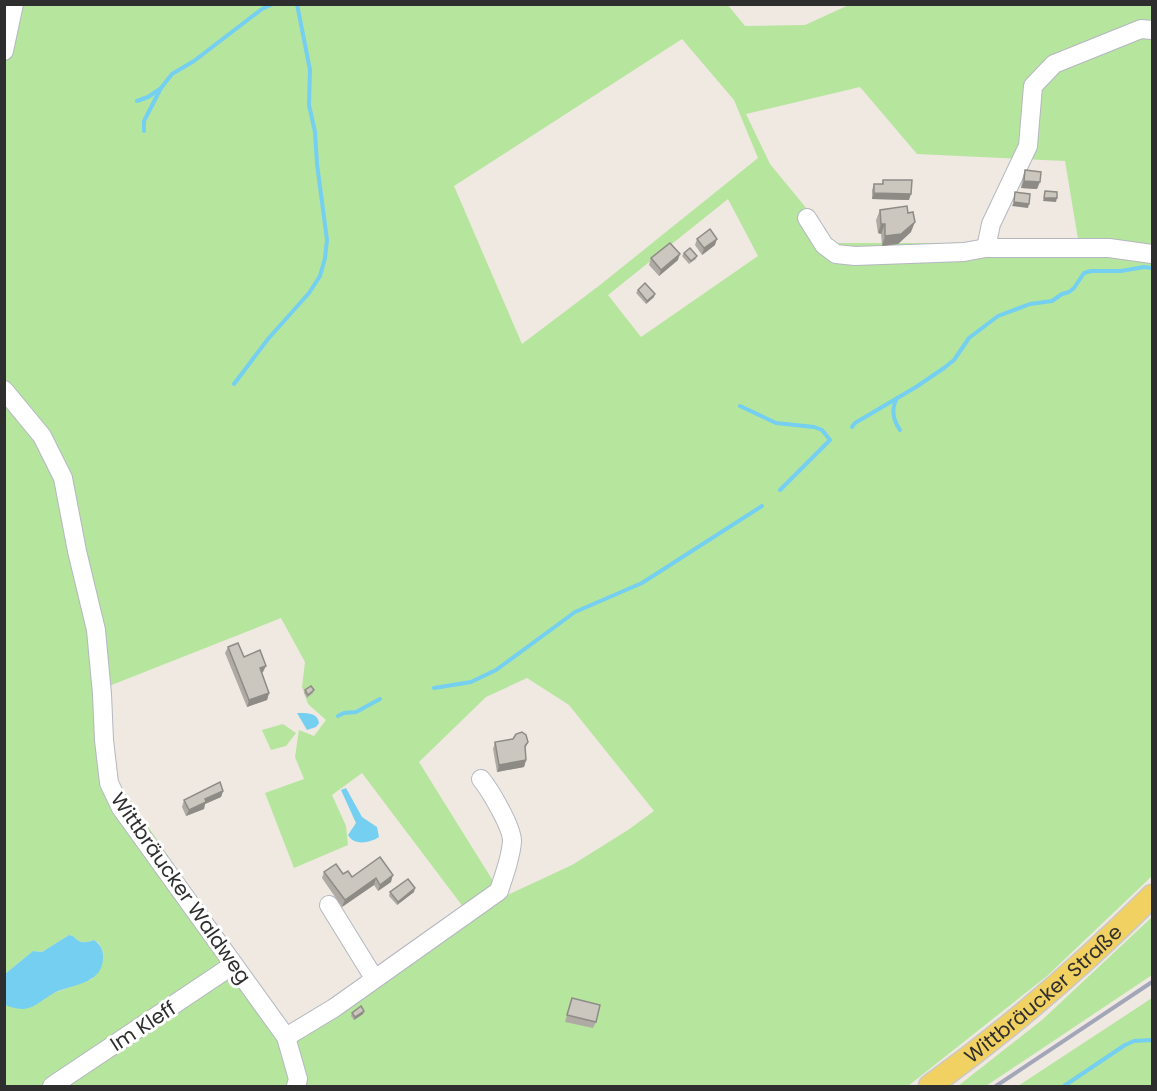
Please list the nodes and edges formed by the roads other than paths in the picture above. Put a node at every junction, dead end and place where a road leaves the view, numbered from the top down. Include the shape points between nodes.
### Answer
1 (14, 4) edge
2 (1152, 30) edge
3 (4, 51) edge
4 (807, 219) dead end
5 (986, 248) junction
6 (1152, 254) edge
7 (4, 390) edge
8 (481, 779) dead end
9 (1152, 896) edge
10 (329, 905) dead end
11 (233, 965) junction
12 (374, 978) junction
13 (286, 1037) junction
14 (52, 1086) edge
15 (296, 1086) edge
16 (930, 1086) edge

1 - 3 street
2 - 5 street via 1142,29 1054,64 1033,86 1028,146 991,224
4 - 5 street via 824,245 836,254 942,253
5 - 6 street via 1109,248
7 - 11 street, Wittbräucker Waldweg via 42,436 63,478 96,630 109,783 121,808
8 - 12 street via 492,793 512,839 499,891
9 - 16 main road, Wittbräucker Straße via 1007,1028
10 - 12 street
11 - 13 street, Wittbräucker Waldweg
11 - 14 street, Im Kleff
12 - 13 street
13 - 15 street, Wittbräucker Waldweg via 298,1079

